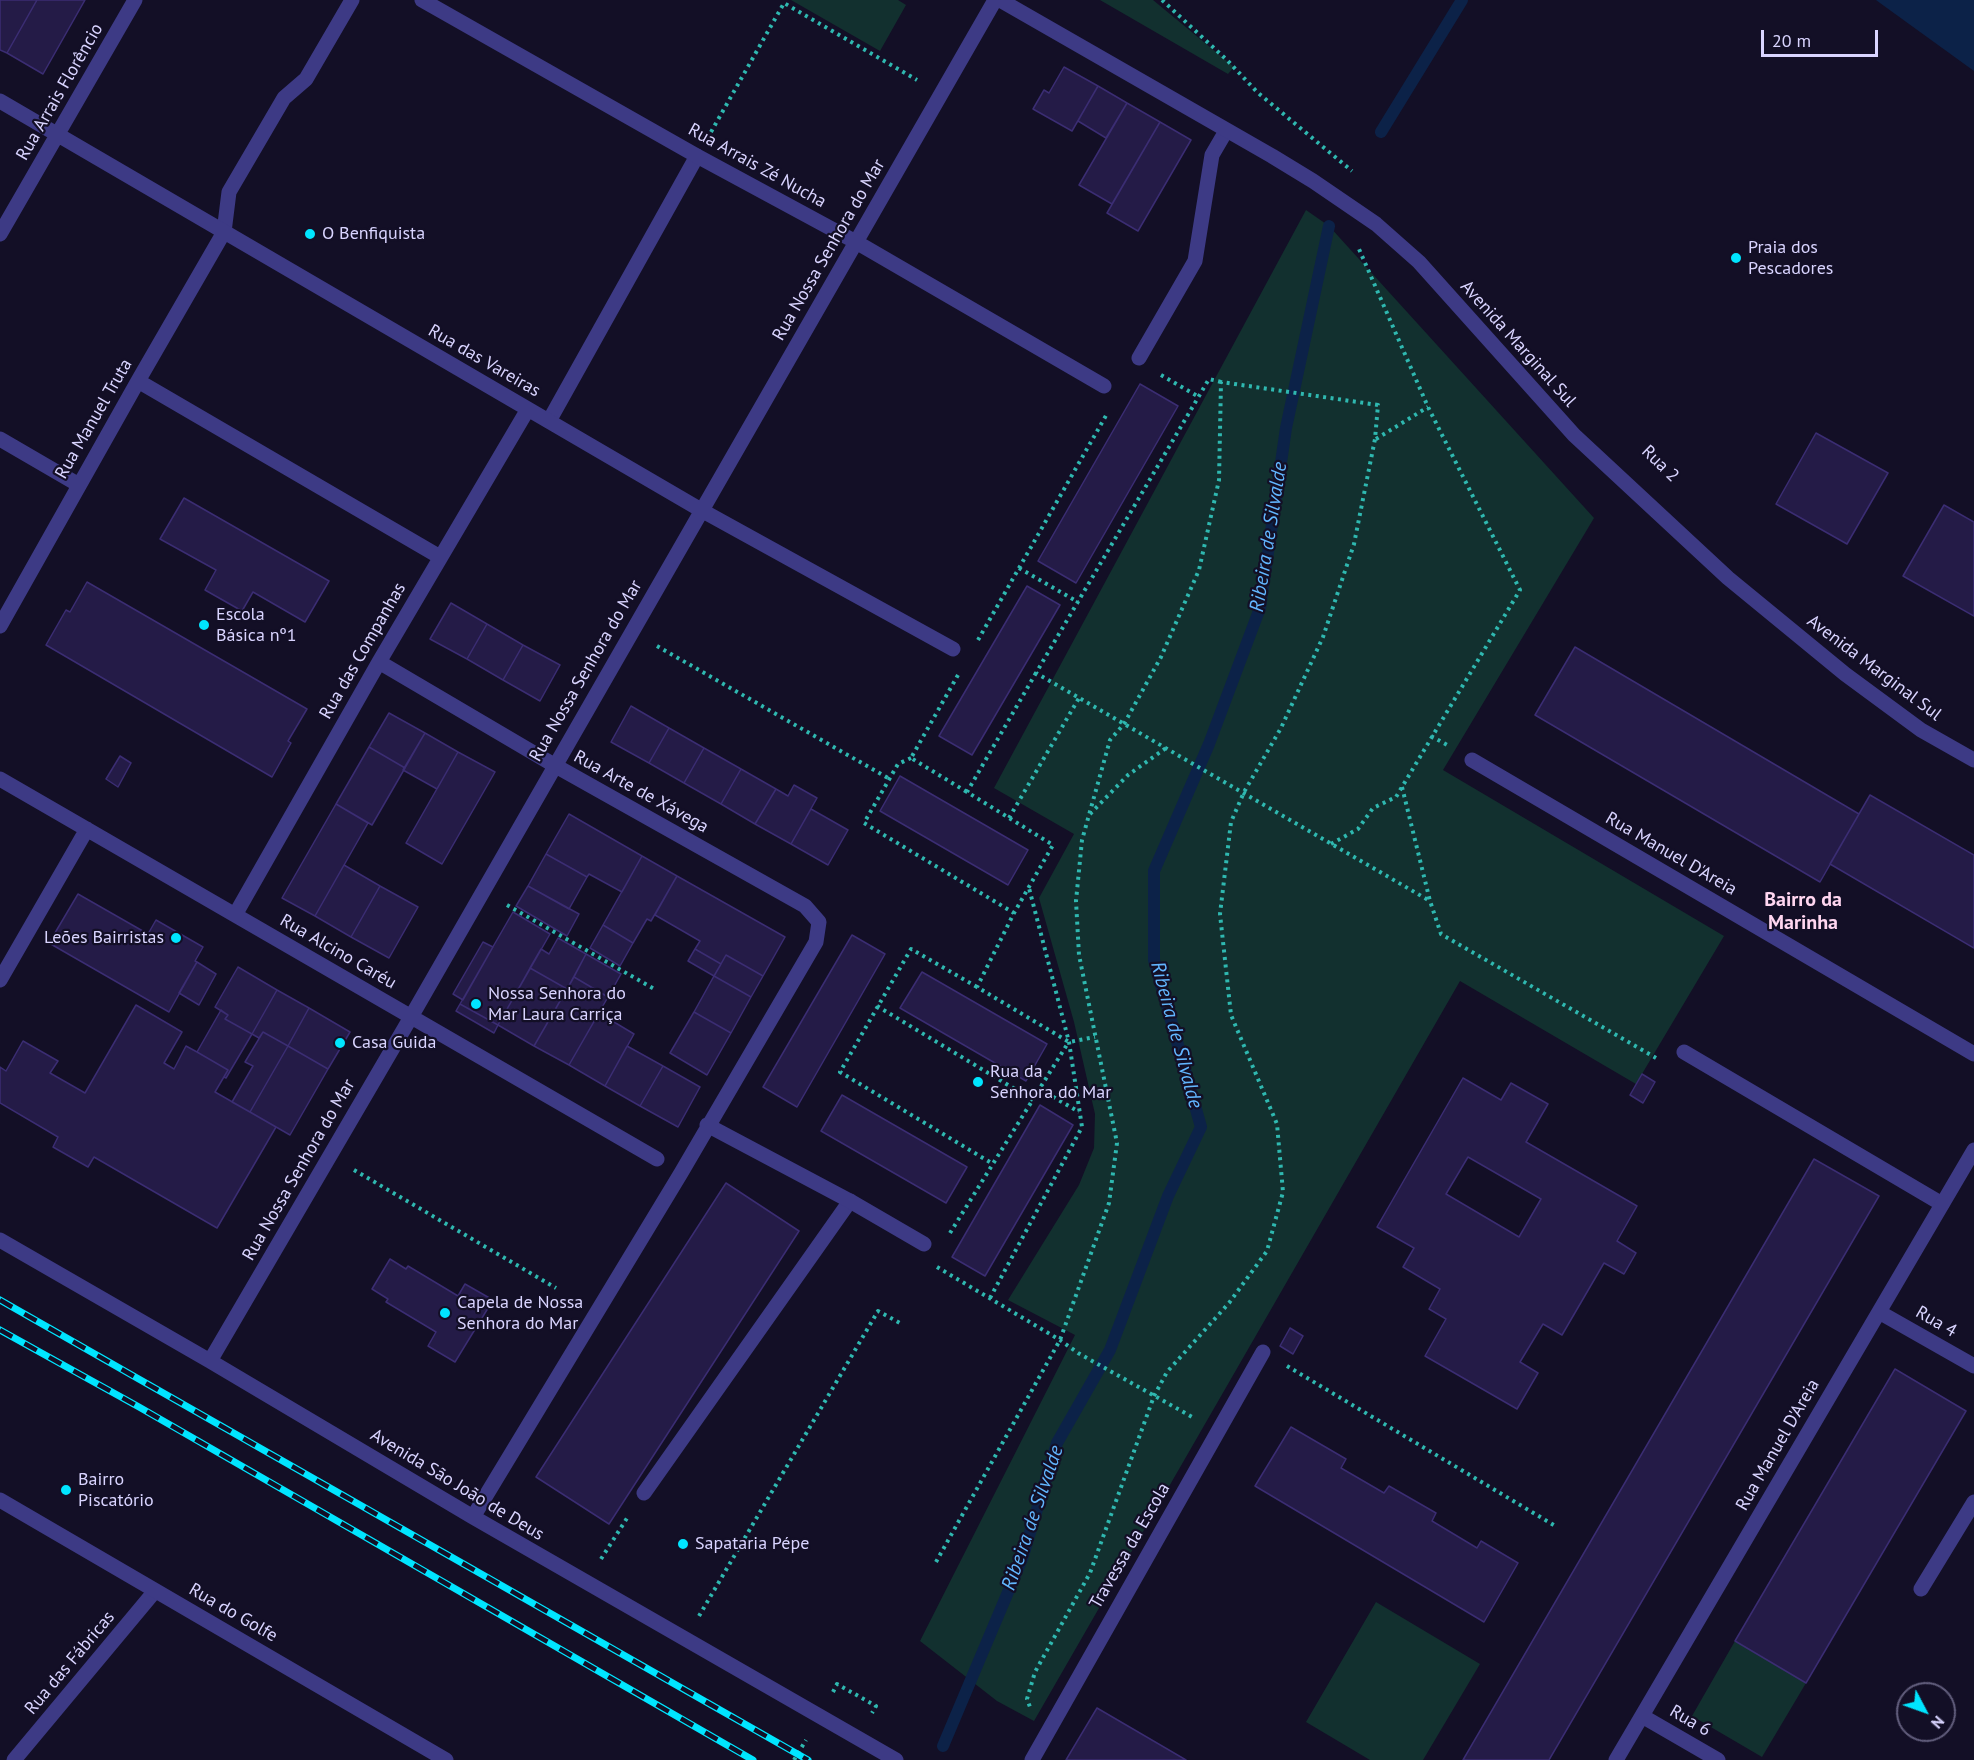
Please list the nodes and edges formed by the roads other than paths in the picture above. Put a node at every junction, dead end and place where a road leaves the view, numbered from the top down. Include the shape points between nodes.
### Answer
1 (135, 0) edge
2 (352, 0) edge
3 (422, 0) edge
4 (995, 0) edge
5 (1000, 0) edge
6 (0, 101) edge
7 (1226, 131) junction
8 (58, 135) junction
9 (697, 156) junction
10 (224, 232) junction
11 (0, 234) edge
12 (856, 242) junction
13 (1139, 358) road end
14 (138, 381) junction
15 (1104, 386) dead end
16 (528, 409) junction
17 (549, 421) junction
18 (0, 439) edge
19 (79, 485) junction
20 (701, 510) junction
21 (440, 556) junction
22 (0, 626) edge
23 (953, 649) dead end
24 (379, 662) junction
25 (1472, 760) dead end
26 (1974, 760) edge
27 (554, 765) junction
28 (0, 779) edge
29 (87, 829) junction
30 (235, 915) junction
31 (0, 980) edge
32 (411, 1017) junction
33 (1684, 1052) dead end
34 (1974, 1054) edge
35 (707, 1125) junction
36 (1974, 1150) edge
37 (657, 1159) dead end
38 (850, 1201) junction
39 (1942, 1204) junction
40 (0, 1240) edge
41 (924, 1244) road end
42 (1879, 1311) junction
43 (1263, 1352) road end
44 (210, 1360) junction
45 (1974, 1366) edge
46 (644, 1492) road end
47 (0, 1500) edge
48 (1974, 1502) edge
49 (473, 1517) junction
50 (1922, 1589) dead end
51 (155, 1591) junction
52 (1642, 1716) junction
53 (14, 1760) edge
54 (446, 1760) edge
55 (896, 1760) edge
56 (1032, 1760) edge
57 (1616, 1760) edge
58 (1718, 1760) edge

1 - 8 street, Rua Arrais Florêncio
2 - 10 street via 306,79 284,98 230,192
3 - 9 street, Rua Arrais Zé Nucha
4 - 12 street, Rua Nossa Senhora do Mar
5 - 7 street, Avenida Marginal Sul
6 - 8 street, Rua das Vareiras
7 - 13 street via 1212,155 1195,261
7 - 26 street, Avenida Marginal Sul via 1313,181 1376,224 1419,262 1574,435 1728,578 1845,674 1921,730
8 - 10 street, Rua das Vareiras
8 - 11 street, Rua Arrais Florêncio
9 - 12 street, Rua Arrais Zé Nucha
9 - 17 street
10 - 14 street, Rua Manuel Truta
10 - 16 street, Rua das Vareiras
12 - 15 street, Rua Arrais Zé Nucha
12 - 20 street, Rua Nossa Senhora do Mar
14 - 19 street, Rua Manuel Truta
14 - 21 street
16 - 17 street, Rua das Vareiras
16 - 21 street, Rua das Companhas
17 - 20 street, Rua das Vareiras
18 - 19 street
19 - 22 street, Rua Manuel Truta
20 - 23 street, Rua das Vareiras
20 - 27 street, Rua Nossa Senhora do Mar
21 - 24 street, Rua das Companhas
24 - 27 street, Rua Arte de Xávega
24 - 30 street, Rua das Companhas
25 - 34 street, Rua Manuel D'Areia
27 - 32 street, Rua Nossa Senhora do Mar
27 - 35 street, Rua Arte de Xávega via 805,906 819,922 816,942
28 - 29 street, Rua Alcino Caréu
29 - 30 street, Rua Alcino Caréu
29 - 31 street
30 - 32 street, Rua Alcino Caréu
32 - 37 street, Rua Alcino Caréu
32 - 44 street, Rua Nossa Senhora do Mar
33 - 39 street
35 - 38 street
35 - 49 street
36 - 39 street, Rua Manuel D'Areia
38 - 41 street
38 - 46 street
39 - 42 street, Rua Manuel D'Areia
40 - 44 street, Avenida São João de Deus
42 - 45 street, Rua 4
42 - 52 street, Rua Manuel D'Areia
43 - 56 street, Travessa da Escola
44 - 49 street, Avenida São João de Deus
47 - 51 street, Rua do Golfe
48 - 50 street
49 - 55 street, Avenida São João de Deus
51 - 53 street, Rua das Fábricas
51 - 54 street, Rua do Golfe
52 - 57 street, Rua Manuel D'Areia
52 - 58 street, Rua 6

